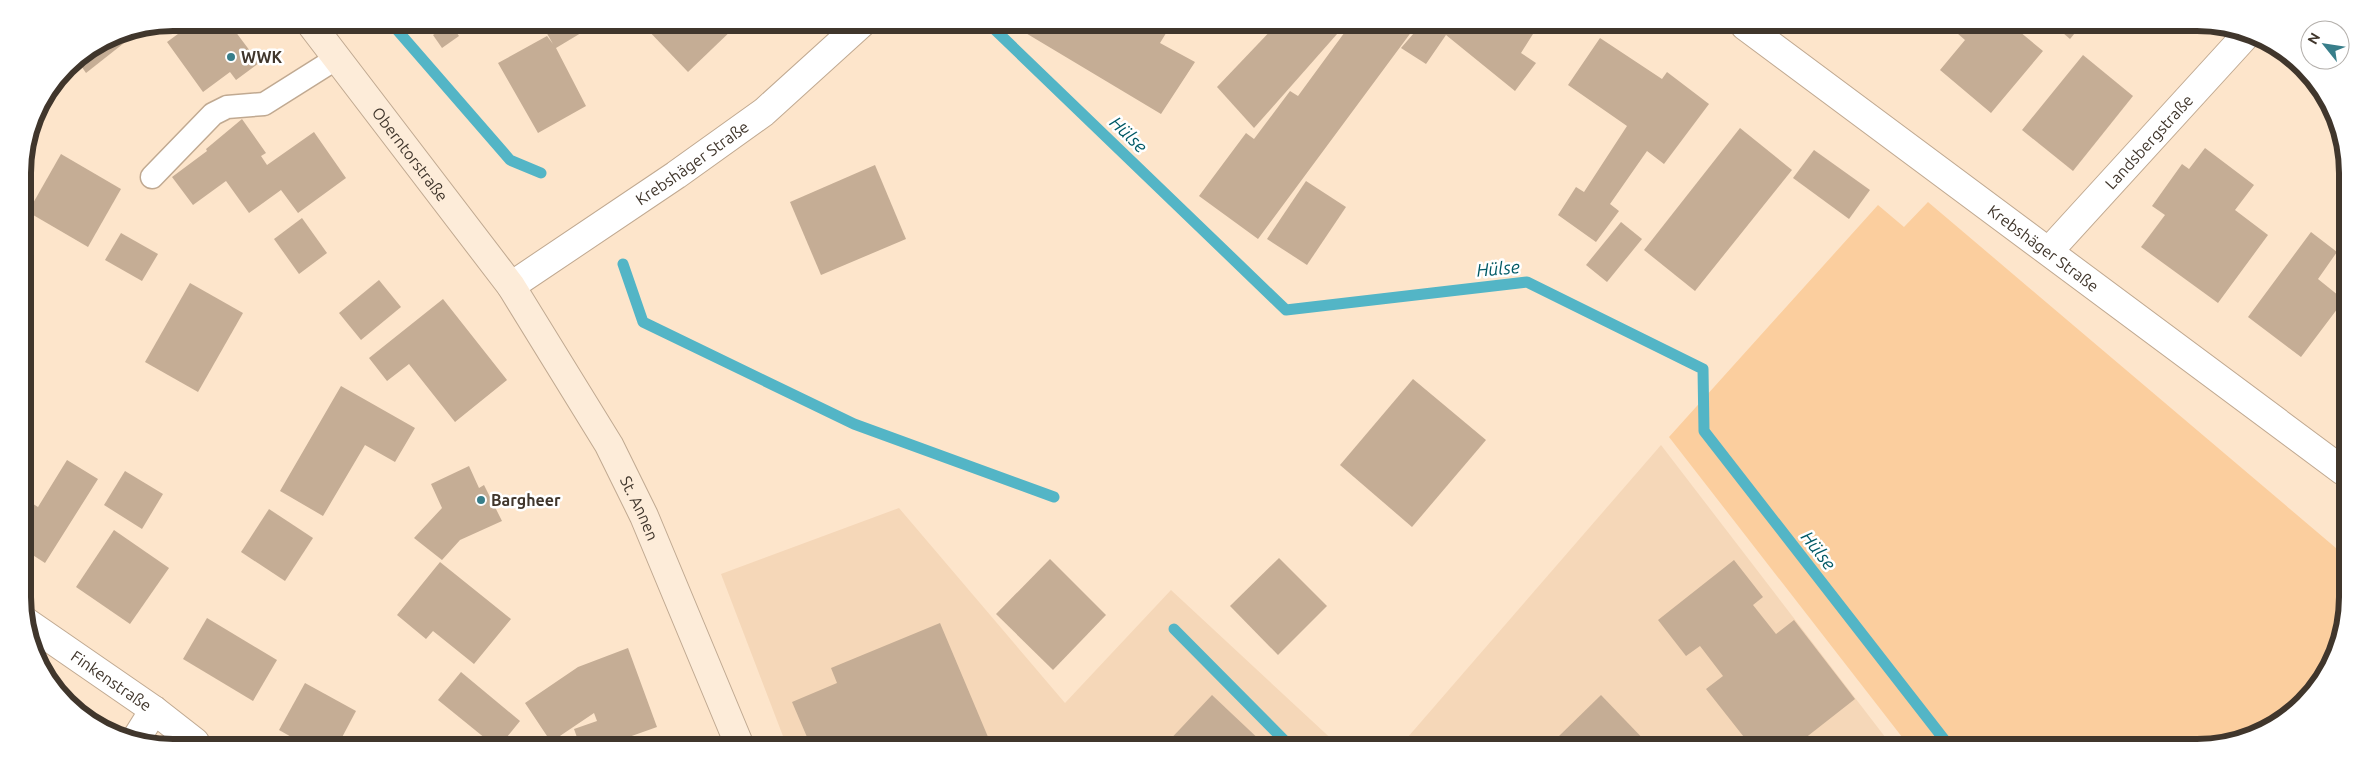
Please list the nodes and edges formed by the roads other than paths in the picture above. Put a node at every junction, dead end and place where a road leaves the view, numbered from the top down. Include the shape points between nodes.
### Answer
1 (316, 31) edge
2 (853, 31) edge
3 (1752, 31) edge
4 (2243, 39) edge
5 (337, 58) junction
6 (152, 177) dead end
7 (2049, 251) junction
8 (511, 286) junction
9 (2339, 468) edge
10 (35, 628) edge
11 (154, 710) junction
12 (139, 735) edge
13 (191, 739) edge
14 (737, 739) edge

1 - 5 main road, Oberntorstraße
2 - 8 street, Krebshäger Straße via 764,112
3 - 7 street, Krebshäger Straße
4 - 7 street, Landsbergstraße
5 - 6 lane via 264,104 227,107 213,114
5 - 8 main road, Oberntorstraße
7 - 9 street, Krebshäger Straße
8 - 14 main road, St. Annen via 610,445 644,516
10 - 11 street, Finkenstraße
11 - 12 street
11 - 13 street, Finkenstraße

